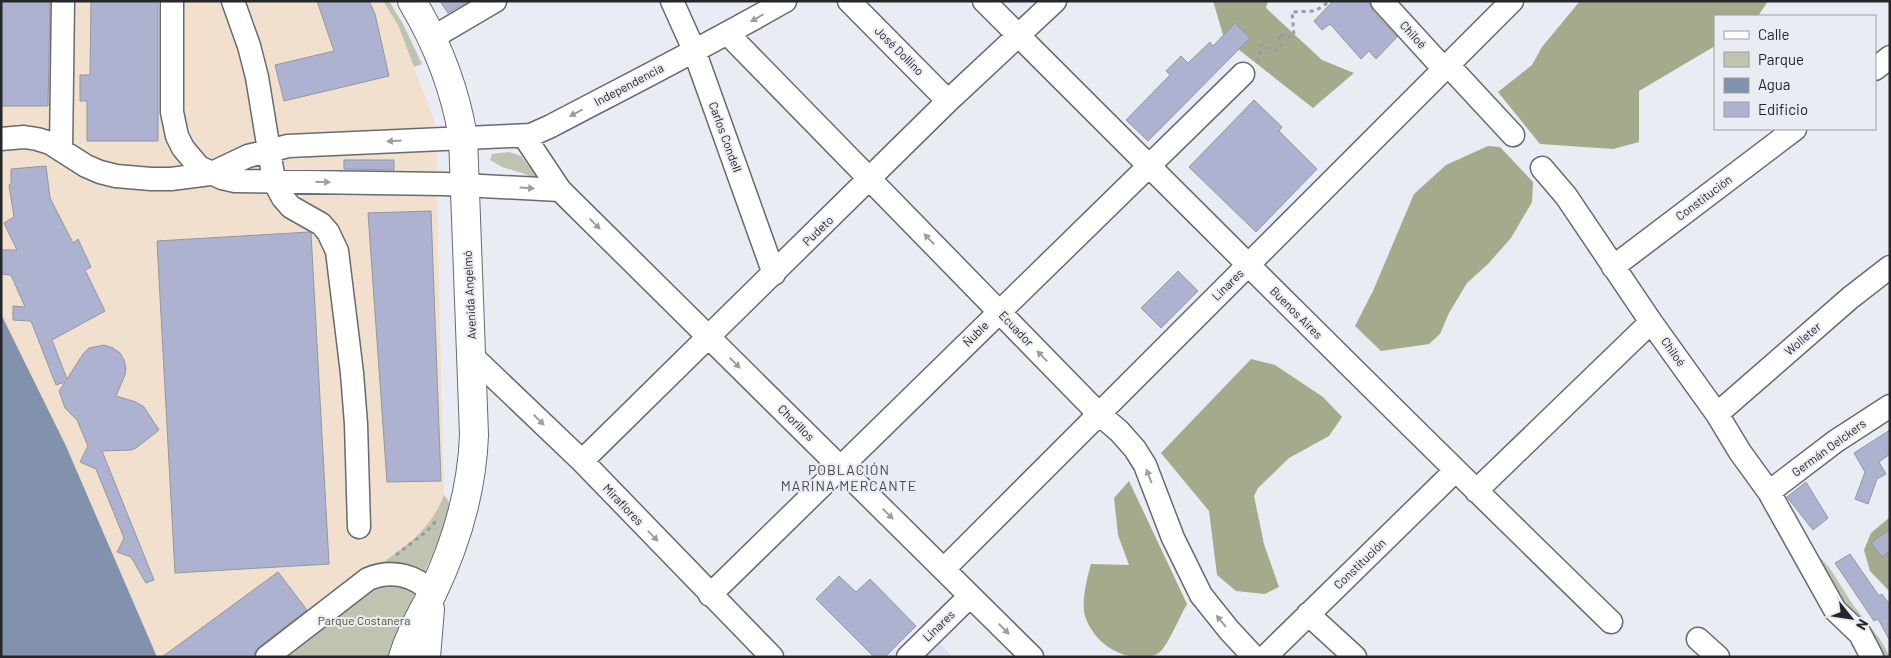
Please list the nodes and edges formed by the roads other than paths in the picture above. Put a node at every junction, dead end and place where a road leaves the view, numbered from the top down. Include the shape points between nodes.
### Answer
1 (63, 1) edge
2 (172, 1) edge
3 (233, 1) edge
4 (412, 1) edge
5 (496, 1) edge
6 (672, 1) edge
7 (785, 1) edge
8 (850, 1) edge
9 (984, 1) edge
10 (1055, 1) edge
11 (1382, 1) edge
12 (1512, 1) edge
13 (728, 34) junction
14 (1019, 36) junction
15 (432, 38) junction
16 (694, 50) junction
17 (1890, 57) edge
18 (1446, 67) junction
19 (1876, 68) edge
20 (1243, 74) road end
21 (948, 101) junction
22 (1794, 130) edge
23 (1513, 135) dead end
24 (524, 136) junction
25 (464, 138) junction
26 (1, 139) edge
27 (62, 150) junction
28 (269, 150) junction
29 (1148, 166) junction
30 (1542, 168) dead end
31 (210, 174) junction
32 (870, 179) junction
33 (274, 181) junction
34 (465, 185) junction
35 (560, 190) junction
36 (1247, 265) junction
37 (1890, 266) edge
38 (1613, 267) junction
39 (774, 274) junction
40 (999, 312) junction
41 (1651, 322) junction
42 (709, 337) junction
43 (472, 356) junction
44 (1890, 406) edge
45 (1099, 414) junction
46 (1717, 414) junction
47 (582, 462) junction
48 (841, 468) junction
49 (1455, 471) junction
50 (1476, 491) junction
51 (1769, 492) junction
52 (358, 527) dead end
53 (944, 569) junction
54 (432, 593) junction
55 (710, 595) junction
56 (970, 596) junction
57 (1308, 614) junction
58 (1611, 622) dead end
59 (1698, 639) dead end
60 (267, 657) edge
61 (403, 657) edge
62 (426, 657) edge
63 (772, 657) edge
64 (908, 657) edge
65 (1032, 657) edge
66 (1254, 657) edge
67 (1265, 657) edge
68 (1355, 657) edge
69 (1718, 657) edge
70 (1872, 657) edge

1 - 27 street
2 - 31 street via 173,124 183,148 199,167
3 - 28 street via 257,77
4 - 15 main road, Avenida Angelmó
5 - 15 street
6 - 16 street, Carlos Condell
7 -> 13 street, Independencia
8 - 21 street, José Dollino
9 - 14 street, Buenos Aires
10 - 14 street, Pudeto
11 - 18 street, Chiloé
12 - 18 street, Linares
13 - 16 street, Independencia
13 - 32 street, Ecuador
14 - 21 street, Pudeto
14 - 29 street, Buenos Aires
15 - 25 main road, Avenida Angelmó via 450,82
16 -> 24 street, Independencia via 551,126
16 - 39 street, Carlos Condell
17 - 19 street
18 - 23 street, Chiloé
18 - 36 street, Linares
20 - 29 street, Ñuble
21 - 32 street, Pudeto
22 - 38 street, Constitución
24 - 25 street, Independencia
24 - 35 street, Chorillos
25 -> 28 street, Independencia via 307,145
25 - 34 main road, Avenida Angelmó
26 - 27 street via 37,139
27 - 31 street via 86,166 116,176 171,179
28 - 31 street, Independencia via 229,163
28 - 33 street
29 - 36 street, Buenos Aires
29 - 40 street, Ñuble
30 - 38 street, Chiloé via 1566,196
31 - 33 street via 235,181
32 - 39 street, Pudeto
40 -> 32 street, Ecuador
33 -> 34 street
33 - 52 street via 291,207 321,224 337,251 352,373
34 -> 35 street
34 - 43 main road, Avenida Angelmó
35 -> 42 street, Chorillos
36 - 45 street, Linares
36 - 49 street, Buenos Aires
37 - 46 street, Wolleter
38 - 41 street, Chiloé
39 - 42 street, Pudeto
45 -> 40 street, Ecuador
40 - 48 street, Ñuble
41 - 46 street, Chiloé
41 - 50 street
42 - 47 street, Pudeto
42 -> 48 street, Chorillos
43 -> 47 street, Miraflores
43 - 54 main road, Avenida Angelmó via 474,435 470,481 458,530
44 - 51 street, Germán Oelckers via 1836,441
45 - 53 street, Linares
66 -> 45 street, Ecuador via 1201,595 1173,538 1145,465 1135,449
46 - 51 street, Chiloé
47 -> 55 street, Miraflores
48 -> 53 street, Chorillos
48 - 55 street, Ñuble
49 - 50 street, Buenos Aires
49 - 57 street, Constitución
50 - 58 street, Buenos Aires
51 - 70 street, Chiloé via 1835,610 1860,634
53 - 56 street, Chorillos
54 - 60 street via 418,580 409,577 391,574 368,579
54 - 61 main road
54 - 62 main road
55 - 63 street, Miraflores
56 - 64 street, Linares
56 -> 65 street, Chorillos
57 - 67 street, Constitución
57 - 68 street
59 - 69 street

